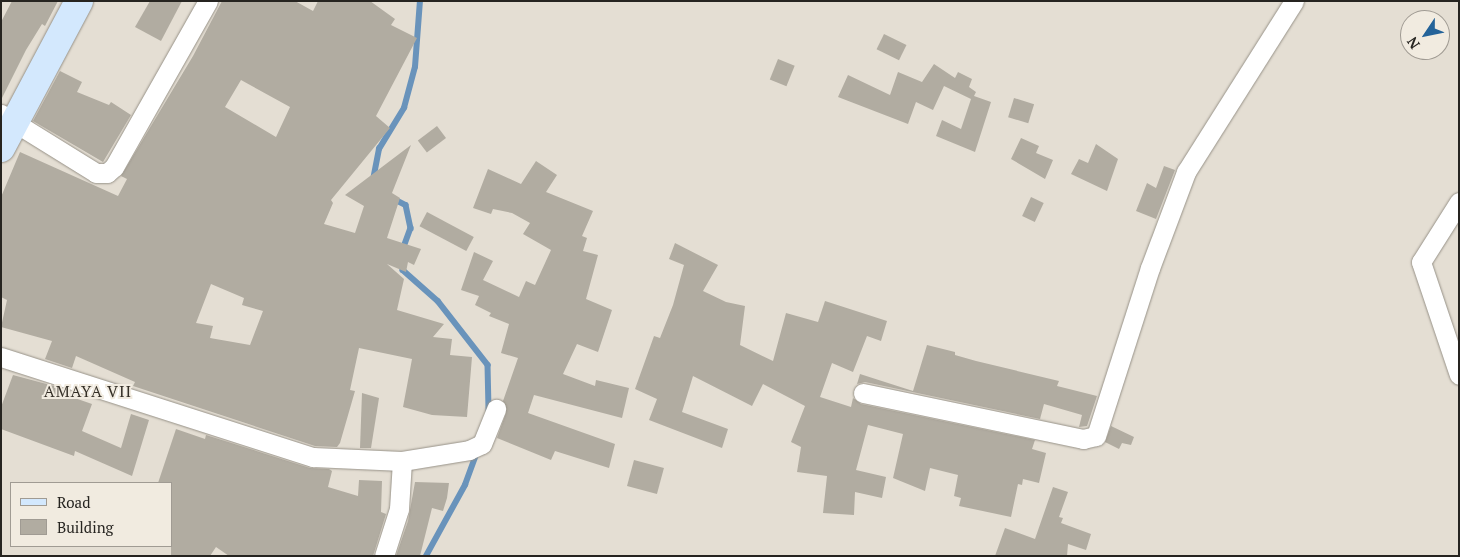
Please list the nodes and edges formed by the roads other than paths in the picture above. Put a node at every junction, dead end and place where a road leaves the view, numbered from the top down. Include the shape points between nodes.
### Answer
1 (79, 1) edge
2 (208, 1) edge
3 (1294, 1) edge
4 (8, 118) edge
5 (1, 148) edge
6 (1459, 202) edge
7 (1, 357) edge
8 (1459, 375) edge
9 (863, 392) dead end
10 (496, 409) dead end
11 (402, 461) junction
12 (384, 556) edge

1 - 4 street
2 - 4 street via 114,167 107,173 96,173
3 - 9 street via 1186,172 1150,268 1096,436 1086,440
4 - 5 street
6 - 8 street via 1421,262
7 - 11 street via 313,457
10 - 11 street via 476,447
11 - 12 street via 399,509

